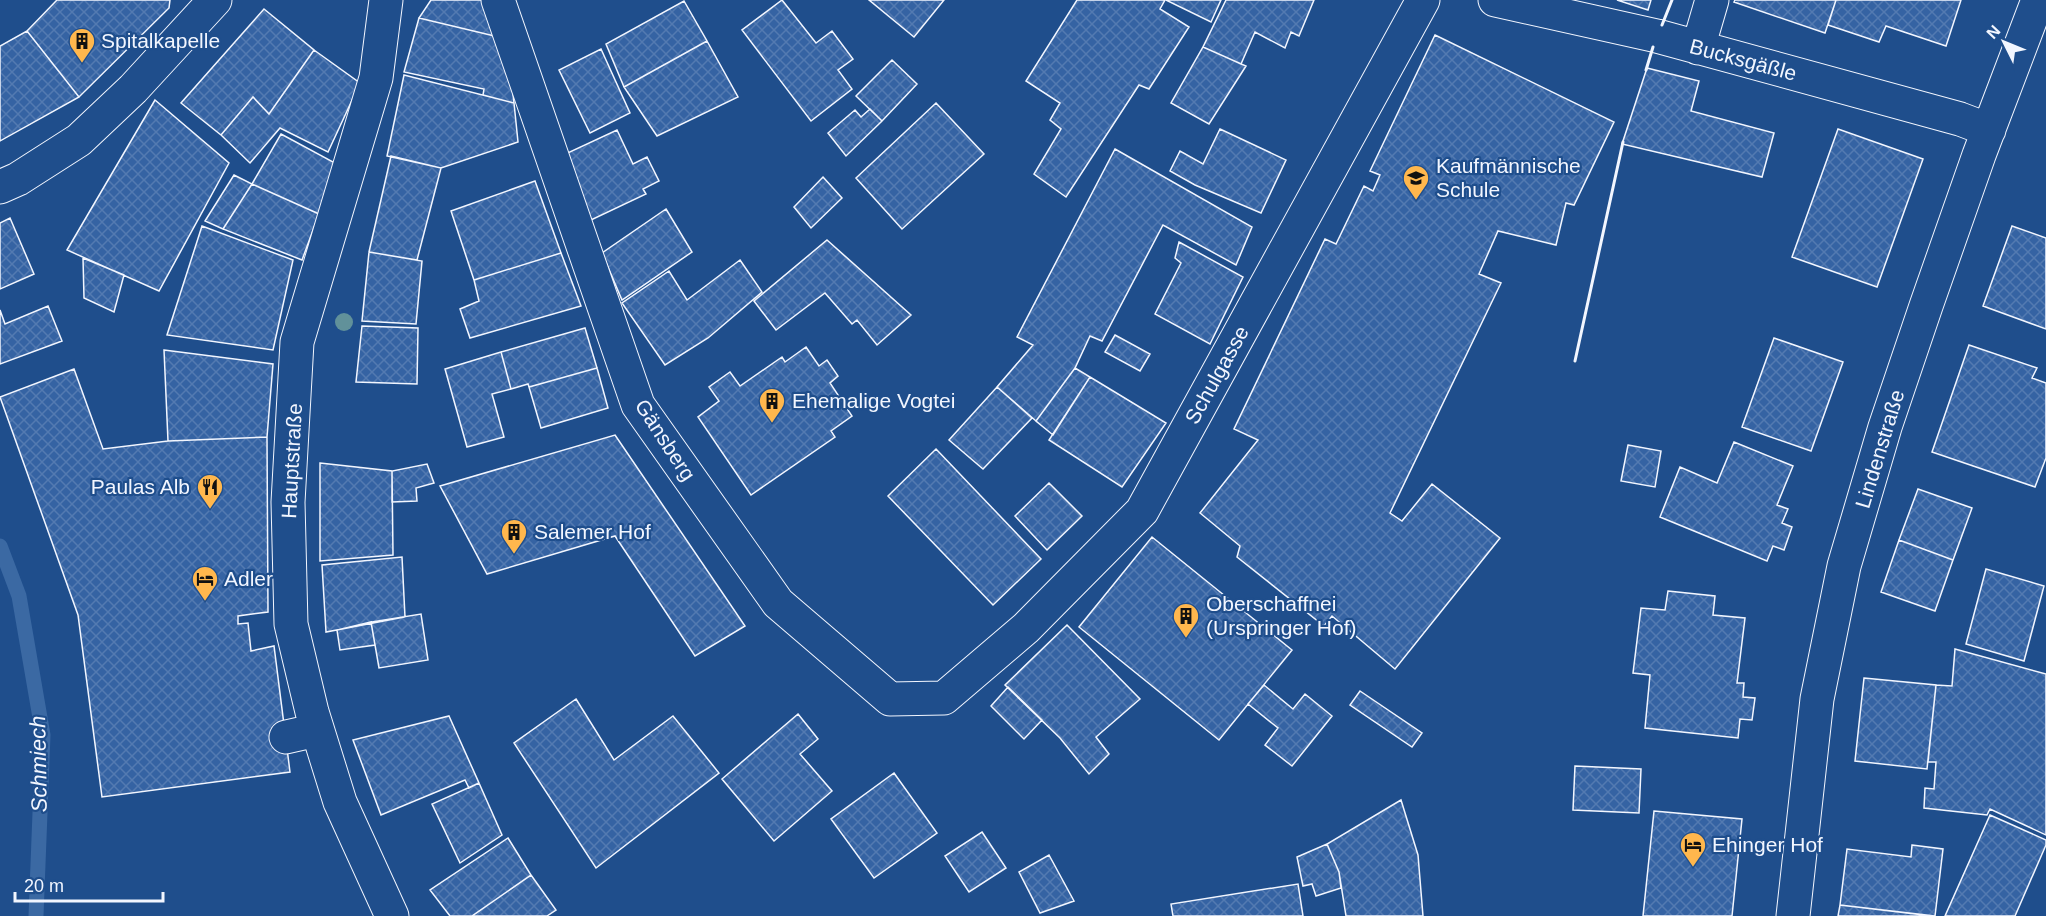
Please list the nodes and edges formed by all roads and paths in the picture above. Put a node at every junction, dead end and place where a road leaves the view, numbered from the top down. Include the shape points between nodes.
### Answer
1 (215, 0) edge
2 (386, 0) edge
3 (498, 0) edge
4 (1423, 0) edge
5 (1495, 0) edge
6 (1712, 0) edge
7 (2038, 0) edge
8 (1698, 48) junction
9 (1989, 130) junction
10 (0, 187) edge
11 (944, 698) joint
12 (394, 914) edge
13 (1793, 916) edge

1 - 10 street via 133,89 79,140
2 - 12 street, Hauptstraße via 376,78 283,385 291,624 302,733
3 - 11 street, Gänsberg via 638,405 778,603 890,699
4 - 11 street, Schulgasse via 1142,511 1026,628
5 - 8 street, Bucksgäßle
6 - 8 street
7 - 9 street, Lindenstraße
8 - 9 street, Bucksgäßle
9 - 13 street, Lindenstraße via 1889,416 1844,566 1816,699

